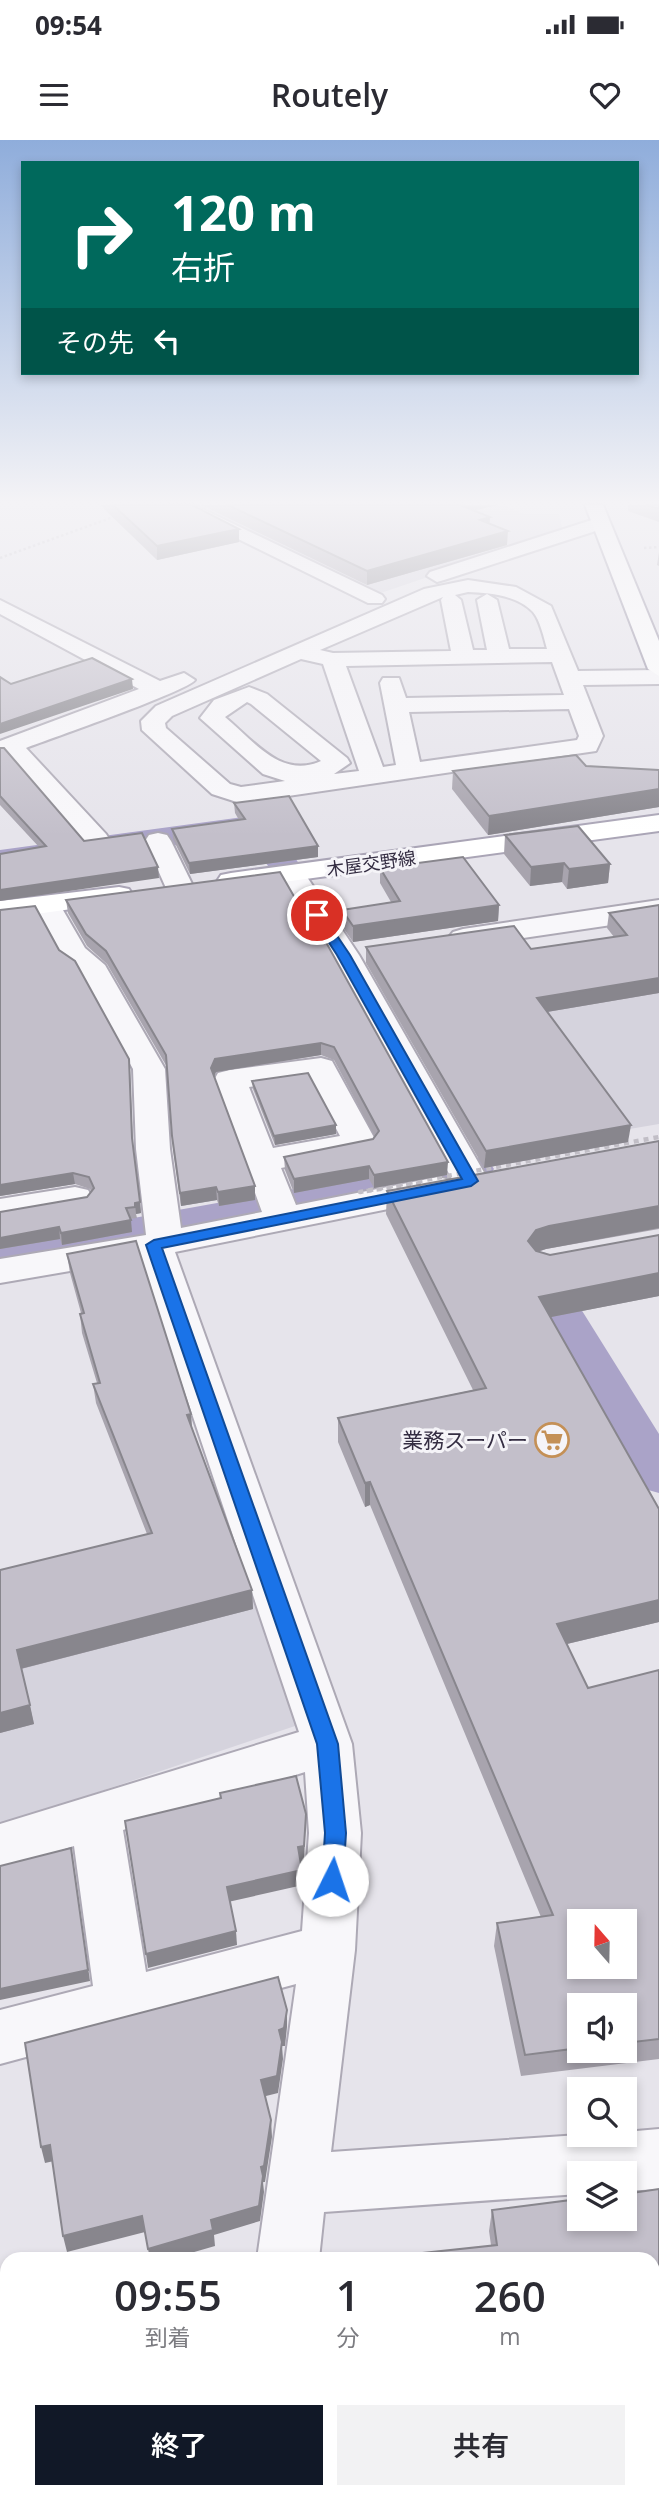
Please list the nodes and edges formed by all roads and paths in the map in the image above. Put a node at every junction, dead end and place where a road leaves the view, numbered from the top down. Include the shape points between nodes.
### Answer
1 (17, 615) edge
2 (355, 615) edge
3 (364, 615) edge
4 (378, 615) edge
5 (415, 615) edge
6 (455, 615) edge
7 (492, 615) edge
8 (546, 615) edge
9 (637, 615) edge
10 (302, 652) junction
11 (561, 655) junction
12 (510, 656) junction
13 (463, 657) junction
14 (422, 658) junction
15 (333, 660) junction
16 (385, 660) junction
17 (659, 669) edge
18 (659, 677) edge
19 (569, 678) junction
20 (159, 690) junction
21 (238, 690) junction
22 (578, 702) junction
23 (486, 704) junction
24 (397, 705) junction
25 (270, 708) junction
26 (293, 726) junction
27 (480, 729) dead end
28 (509, 732) dead end
29 (230, 735) junction
30 (5, 748) edge
31 (532, 756) junction
32 (264, 762) junction
33 (489, 762) junction
34 (410, 773) junction
35 (374, 778) junction
36 (659, 823) edge
37 (97, 840) edge
38 (158, 841) dead end
39 (291, 874) junction
40 (158, 890) junction
41 (515, 903) dead end
42 (47, 904) junction
43 (659, 909) edge
44 (0, 910) edge
45 (533, 928) junction
46 (438, 941) edge
47 (659, 1137) edge
48 (261, 1161) dead end
49 (421, 1183) edge
50 (75, 1198) edge
51 (279, 1209) junction
52 (0, 1210) edge
53 (161, 1235) junction
54 (0, 1271) edge
55 (328, 1744) junction
56 (96, 1817) junction
57 (0, 1847) edge
58 (328, 1950) junction
59 (123, 2004) junction
60 (0, 2037) edge
61 (659, 2159) edge
62 (297, 2184) junction
63 (289, 2252) edge

1 - 20 street
2 - 20 street
3 - 10 street
4 - 16 street
5 - 14 street
6 - 13 street
7 - 12 street
8 - 11 street
9 - 17 main road
10 - 15 street
10 - 21 street
11 - 12 street
11 - 19 street
12 - 13 street
12 - 23 street via 534,688 488,688
13 - 14 street
14 - 16 street
15 - 16 street
15 - 35 street
16 - 24 street
18 - 19 street
19 - 22 street
20 - 30 street
21 - 25 street
21 - 29 street via 212,718
21 - 35 street via 164,711 153,721 154,730 221,789 240,795
22 - 23 street
22 - 31 street via 592,740 587,746
23 - 24 street
23 - 27 street via 461,716 467,726
23 - 31 street via 493,719 552,730 554,735
24 - 34 street
25 - 26 street
25 - 29 street via 238,715 255,729
26 - 32 street via 264,734 262,741 286,754
26 - 32 street via 338,763 309,776 281,773
28 - 33 street via 517,736 516,742
29 - 32 street
30 - 37 street
31 - 33 street
33 - 34 street
34 - 35 street
36 - 39 main road, 木屋交野線
38 - 40 street
39 - 40 main road, 木屋交野線
39 - 51 street via 357,953 484,1179
40 - 42 main road, 木屋交野線
41 - 45 street
42 - 44 main road, 木屋交野線
42 - 53 street via 73,953 90,965 149,1069
43 - 45 street
45 - 46 street
47 - 49 path, bridge via 360,1192
48 - 51 street
50 - 52 street
51 - 53 street
53 - 54 street
53 - 55 street
55 - 56 street
55 - 58 street via 335,1833
56 - 57 street
56 - 59 street
58 - 59 street
58 - 62 street
59 - 60 street
61 - 62 street
62 - 63 street

